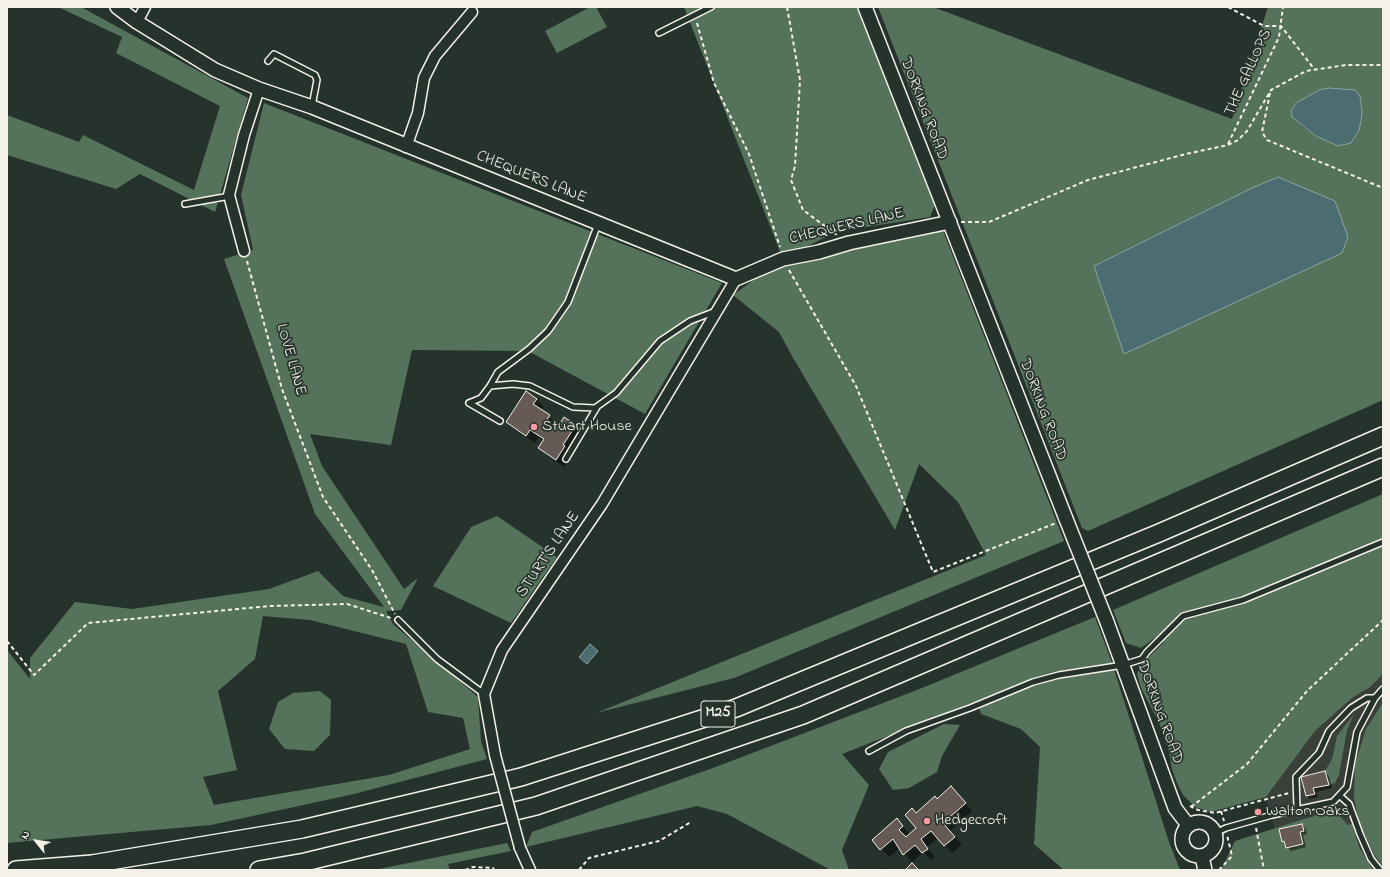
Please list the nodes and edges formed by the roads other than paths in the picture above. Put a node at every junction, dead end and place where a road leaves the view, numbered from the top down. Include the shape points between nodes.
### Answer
1 (117, 7) edge
2 (145, 7) edge
3 (711, 7) edge
4 (865, 7) edge
5 (472, 12) dead end
6 (137, 22) junction
7 (659, 33) dead end
8 (268, 61) dead end
9 (260, 89) junction
10 (312, 107) junction
11 (406, 146) junction
12 (230, 196) junction
13 (185, 204) dead end
14 (950, 222) junction
15 (598, 223) junction
16 (244, 251) road end
17 (736, 279) junction
18 (717, 311) junction
19 (490, 386) junction
20 (597, 406) junction
21 (500, 421) dead end
22 (1383, 436) edge
23 (566, 459) dead end
24 (1383, 467) edge
25 (1383, 542) edge
26 (398, 620) road end
27 (1123, 665) junction
28 (1383, 688) edge
29 (484, 694) junction
30 (1375, 698) junction
31 (869, 751) dead end
32 (1340, 796) junction
33 (1297, 808) junction
34 (1186, 816) junction
35 (1220, 831) junction
36 (1202, 857) junction
37 (16, 870) edge
38 (259, 870) edge
39 (530, 870) edge
40 (1205, 870) edge
41 (1380, 870) edge

1 - 6 main road, CHEQUERS LANE
2 - 6 street
3 - 7 lane
4 - 14 main road, DORKING ROAD
5 - 11 street via 435,56 424,78 418,113
6 - 9 main road, CHEQUERS LANE via 215,70
8 - 10 lane via 274,54 315,75 317,80
9 - 10 main road, CHEQUERS LANE
9 - 12 street via 244,136
10 - 11 main road, CHEQUERS LANE
11 - 15 main road, CHEQUERS LANE
12 - 13 lane
12 - 16 street
14 - 17 main road, CHEQUERS LANE via 784,259
14 - 27 main road, DORKING ROAD, bridge
15 - 17 main road, CHEQUERS LANE
15 - 19 lane via 568,302 548,331 498,372
17 - 18 street, STURT'S LANE
18 - 20 lane via 690,321 660,341 616,393
18 - 29 street, STURT'S LANE via 602,504 502,650
19 - 20 lane via 504,383 530,386 573,407
19 - 21 lane via 481,398 469,403
20 - 23 lane
22 - 37 highway, M25 via 1152,536 736,708 521,776 302,829 92,864
24 - 38 highway, M25 via 803,715 536,806 305,862
25 - 27 lane via 1243,600 1183,616 1142,659
26 - 29 lane via 437,659
27 - 31 lane via 1059,674 1033,682 906,731
27 - 34 main road, DORKING ROAD via 1175,808
28 - 30 lane
29 - 39 street, bridge via 495,755 520,848
30 - 32 lane via 1357,732 1347,787
30 - 33 lane via 1367,698 1351,708 1329,731 1319,753 1296,777
32 - 33 lane via 1333,802
32 - 41 lane via 1350,804 1371,859
33 - 35 lane
34 - 35 main road
34 - 36 main road via 1181,839 1182,847 1187,853
35 - 36 main road via 1214,848
36 - 40 main road

